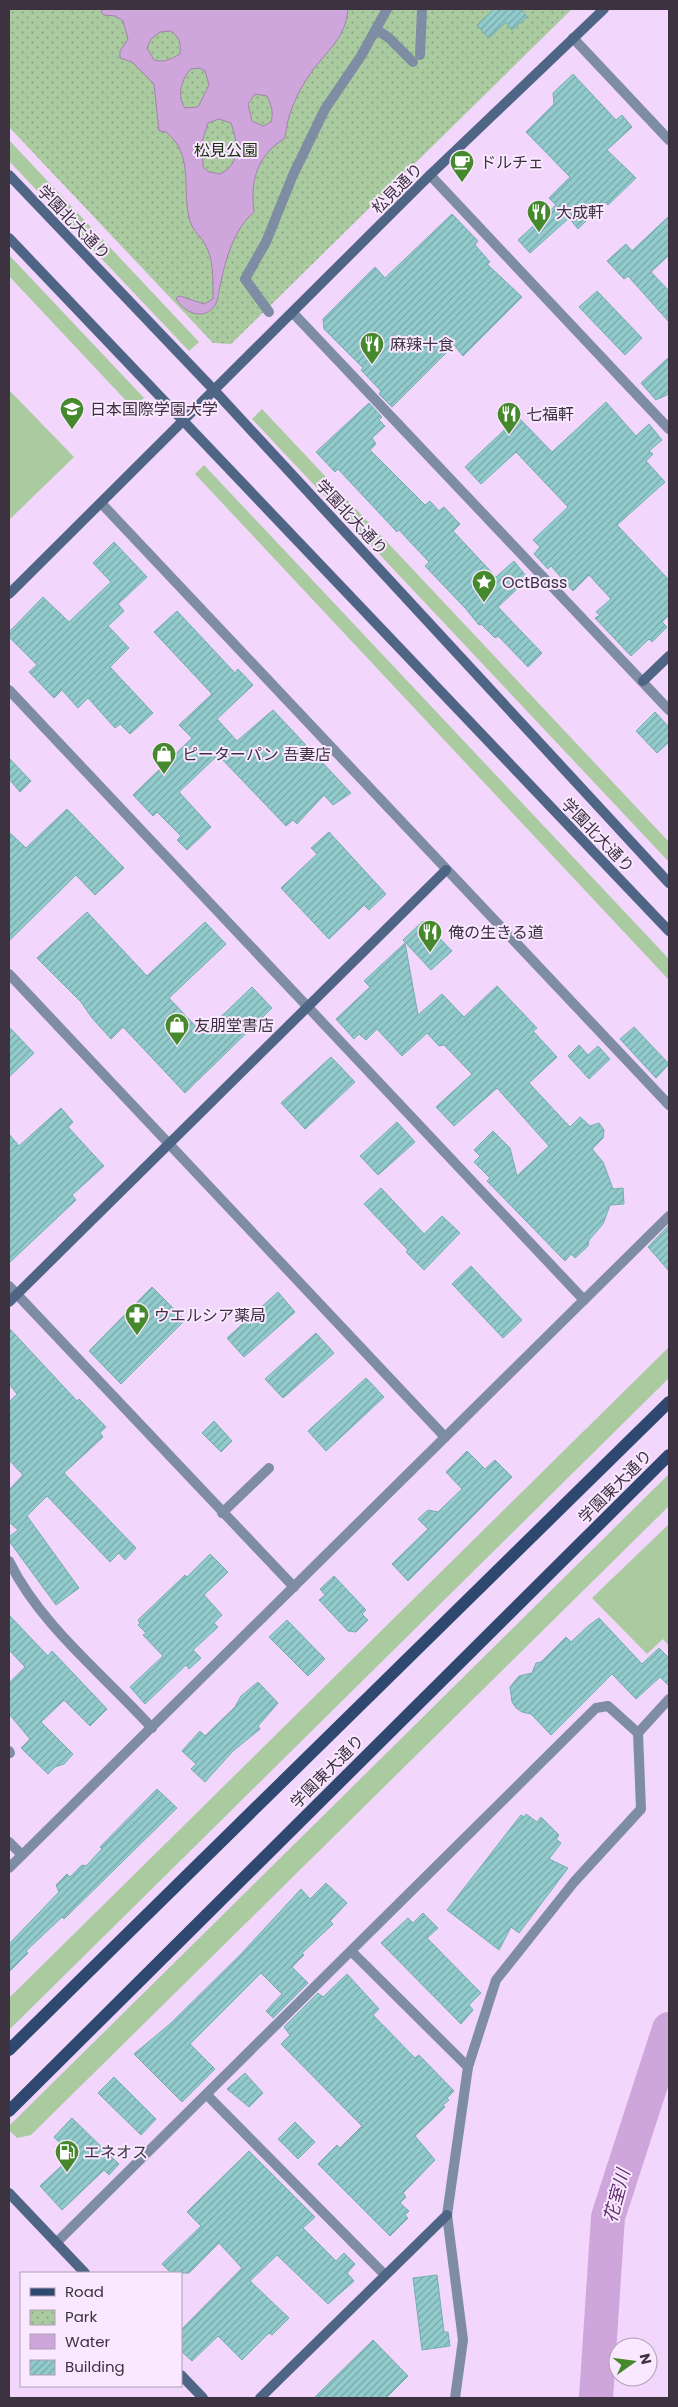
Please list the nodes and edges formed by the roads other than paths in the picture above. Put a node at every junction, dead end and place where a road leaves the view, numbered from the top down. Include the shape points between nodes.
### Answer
1 (387, 9) edge
2 (422, 9) edge
3 (604, 9) edge
4 (377, 30) junction
5 (573, 38) junction
6 (669, 140) edge
7 (9, 175) edge
8 (430, 175) junction
9 (9, 238) edge
10 (269, 312) dead end
11 (293, 313) junction
12 (214, 390) junction
13 (183, 422) junction
14 (669, 429) edge
15 (101, 502) junction
16 (9, 594) edge
17 (669, 656) edge
18 (643, 682) junction
19 (9, 690) edge
20 (669, 710) edge
21 (446, 870) junction
22 (669, 883) edge
23 (669, 931) edge
24 (9, 974) edge
25 (308, 1006) junction
26 (669, 1105) edge
27 (168, 1144) junction
28 (669, 1216) edge
29 (9, 1286) edge
30 (13, 1298) edge
31 (584, 1300) junction
32 (669, 1402) edge
33 (446, 1437) junction
34 (669, 1455) edge
35 (269, 1468) dead end
36 (222, 1513) junction
37 (9, 1561) edge
38 (294, 1587) junction
39 (669, 1698) edge
40 (152, 1728) junction
41 (638, 1733) junction
42 (9, 1842) edge
43 (22, 1856) junction
44 (9, 1868) edge
45 (351, 1951) junction
46 (9, 2050) edge
47 (468, 2067) junction
48 (206, 2094) junction
49 (9, 2112) edge
50 (9, 2193) edge
51 (447, 2215) junction
52 (56, 2243) junction
53 (84, 2272) edge
54 (385, 2275) junction
55 (182, 2376) edge
56 (203, 2398) edge
57 (260, 2398) edge
58 (455, 2398) edge

1 - 4 street
2 - 4 street via 416,58
3 - 5 main road, 松見通り
4 - 10 street via 325,109 266,242 245,279
5 - 6 street
5 - 8 main road, 松見通り
7 - 12 main road, 学園北大通り
8 - 11 main road, 松見通り
8 - 14 street
9 - 13 main road, 学園北大通り
11 - 12 main road, 松見通り
11 - 18 street
12 - 13 main road, 松見通り
12 - 22 main road, 学園北大通り
13 - 15 main road, 松見通り
13 - 23 main road, 学園北大通り
15 - 16 main road, 松見通り
15 - 21 street
17 - 18 main road
18 - 20 street
19 - 25 street
21 - 25 main road
21 - 26 street
24 - 27 street
25 - 27 main road
25 - 31 street
27 - 30 main road
27 - 33 street
28 - 31 street
29 - 30 street
30 - 36 street
31 - 33 street
32 - 46 main road, 学園東大通り
33 - 38 street
34 - 49 main road, 学園東大通り
35 - 36 street
36 - 38 street
37 - 40 street via 44,1614
38 - 40 street
39 - 41 street
40 - 43 street
41 - 45 street via 608,1706 596,1708
41 - 47 street via 641,1809 574,1882 496,1980
42 - 43 street
43 - 44 street
45 - 47 street
45 - 48 street
47 - 51 street
48 - 52 street
48 - 54 street
50 - 52 main road
51 - 54 main road
51 - 58 street via 463,2340
52 - 53 main road
54 - 57 main road
55 - 56 main road

